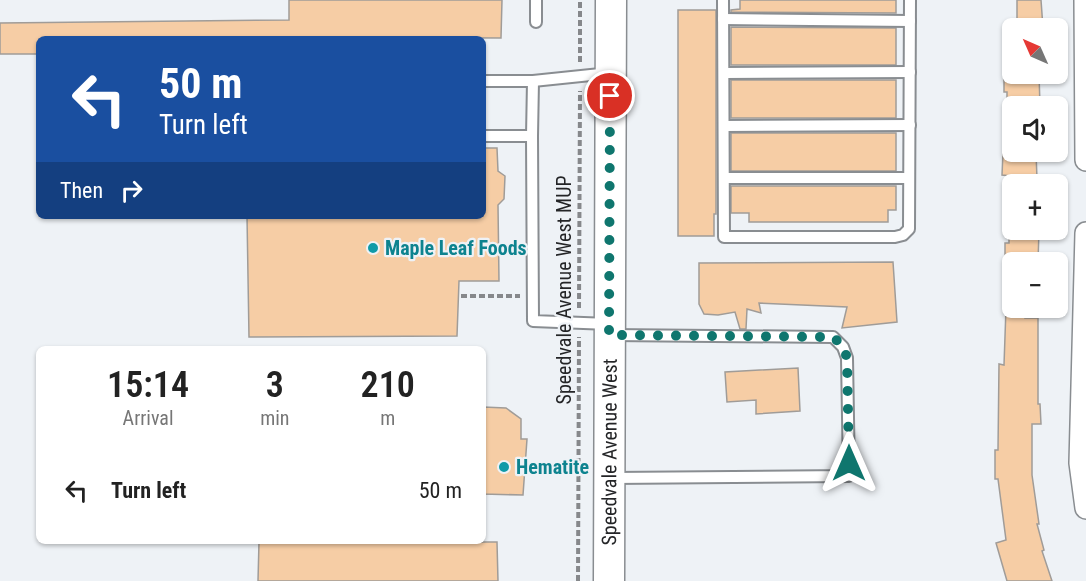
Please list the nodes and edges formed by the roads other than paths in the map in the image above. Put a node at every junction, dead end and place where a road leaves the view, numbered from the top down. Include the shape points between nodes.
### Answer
1 (536, 0) edge
2 (611, 0) edge
3 (723, 0) edge
4 (910, 0) edge
5 (1085, 0) edge
6 (723, 19) junction
7 (910, 21) junction
8 (536, 22) dead end
9 (910, 72) junction
10 (724, 73) junction
11 (610, 74) junction
12 (486, 81) edge
13 (533, 81) junction
14 (724, 126) junction
15 (910, 126) junction
16 (486, 136) edge
17 (532, 136) junction
18 (1086, 160) edge
19 (724, 178) junction
20 (909, 178) junction
21 (1086, 233) edge
22 (609, 330) junction
23 (1083, 463) edge
24 (609, 478) junction
25 (1086, 508) edge
26 (609, 581) edge

1 - 8 lane
2 - 11 main road, Speedvale Avenue West
3 - 6 lane
4 - 7 lane
5 - 18 street
6 - 7 lane
6 - 10 lane
7 - 9 lane
9 - 10 lane
9 - 15 lane
10 - 14 lane
11 - 13 lane
11 - 22 main road, Speedvale Avenue West
12 - 13 lane
13 - 17 lane
14 - 15 lane
14 - 19 lane
15 - 20 lane
16 - 17 lane
17 - 22 lane via 533,321 579,323
19 - 20 lane
19 - 20 lane via 724,237 903,235 909,229
21 - 23 street
22 - 24 main road, Speedvale Avenue West
22 - 24 lane via 833,337 843,346 847,358 849,459 849,476
23 - 25 street
24 - 26 main road, Speedvale Avenue West

